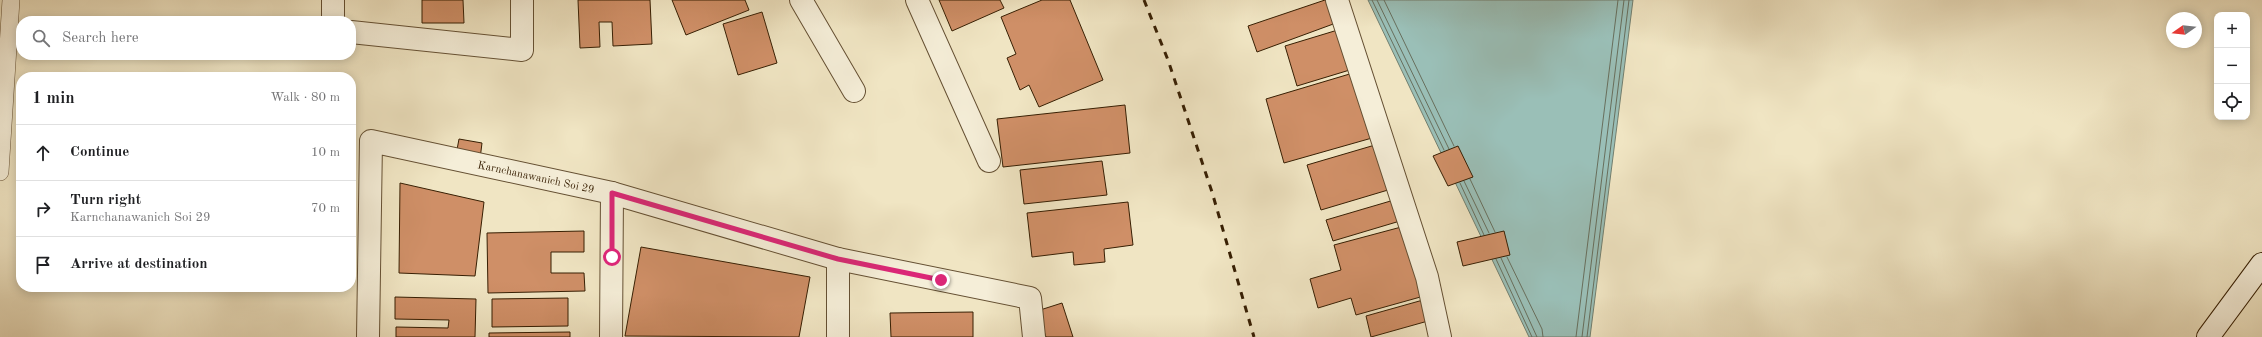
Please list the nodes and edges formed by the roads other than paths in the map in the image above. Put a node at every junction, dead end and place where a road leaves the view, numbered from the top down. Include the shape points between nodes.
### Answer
1 (11, 0) edge
2 (333, 0) edge
3 (522, 0) edge
4 (801, 0) edge
5 (917, 0) edge
6 (1337, 0) edge
7 (333, 16) edge
8 (356, 33) edge
9 (854, 91) dead end
10 (989, 161) dead end
11 (0, 172) edge
12 (612, 193) junction
13 (838, 259) junction
14 (2262, 264) edge
15 (368, 337) edge
16 (611, 337) edge
17 (838, 337) edge
18 (1034, 337) edge
19 (1440, 337) edge
20 (2208, 337) edge

1 - 11 lane
2 - 7 street
3 - 8 street via 522,50
4 - 9 street
5 - 10 street
6 - 19 street via 1427,277
12 - 13 street, Karnchanawanich Soi 29
12 - 15 street, Karnchanawanich Soi 29 via 371,141
12 - 16 street
13 - 17 street
13 - 18 street, Karnchanawanich Soi 29 via 1030,298
14 - 20 street

